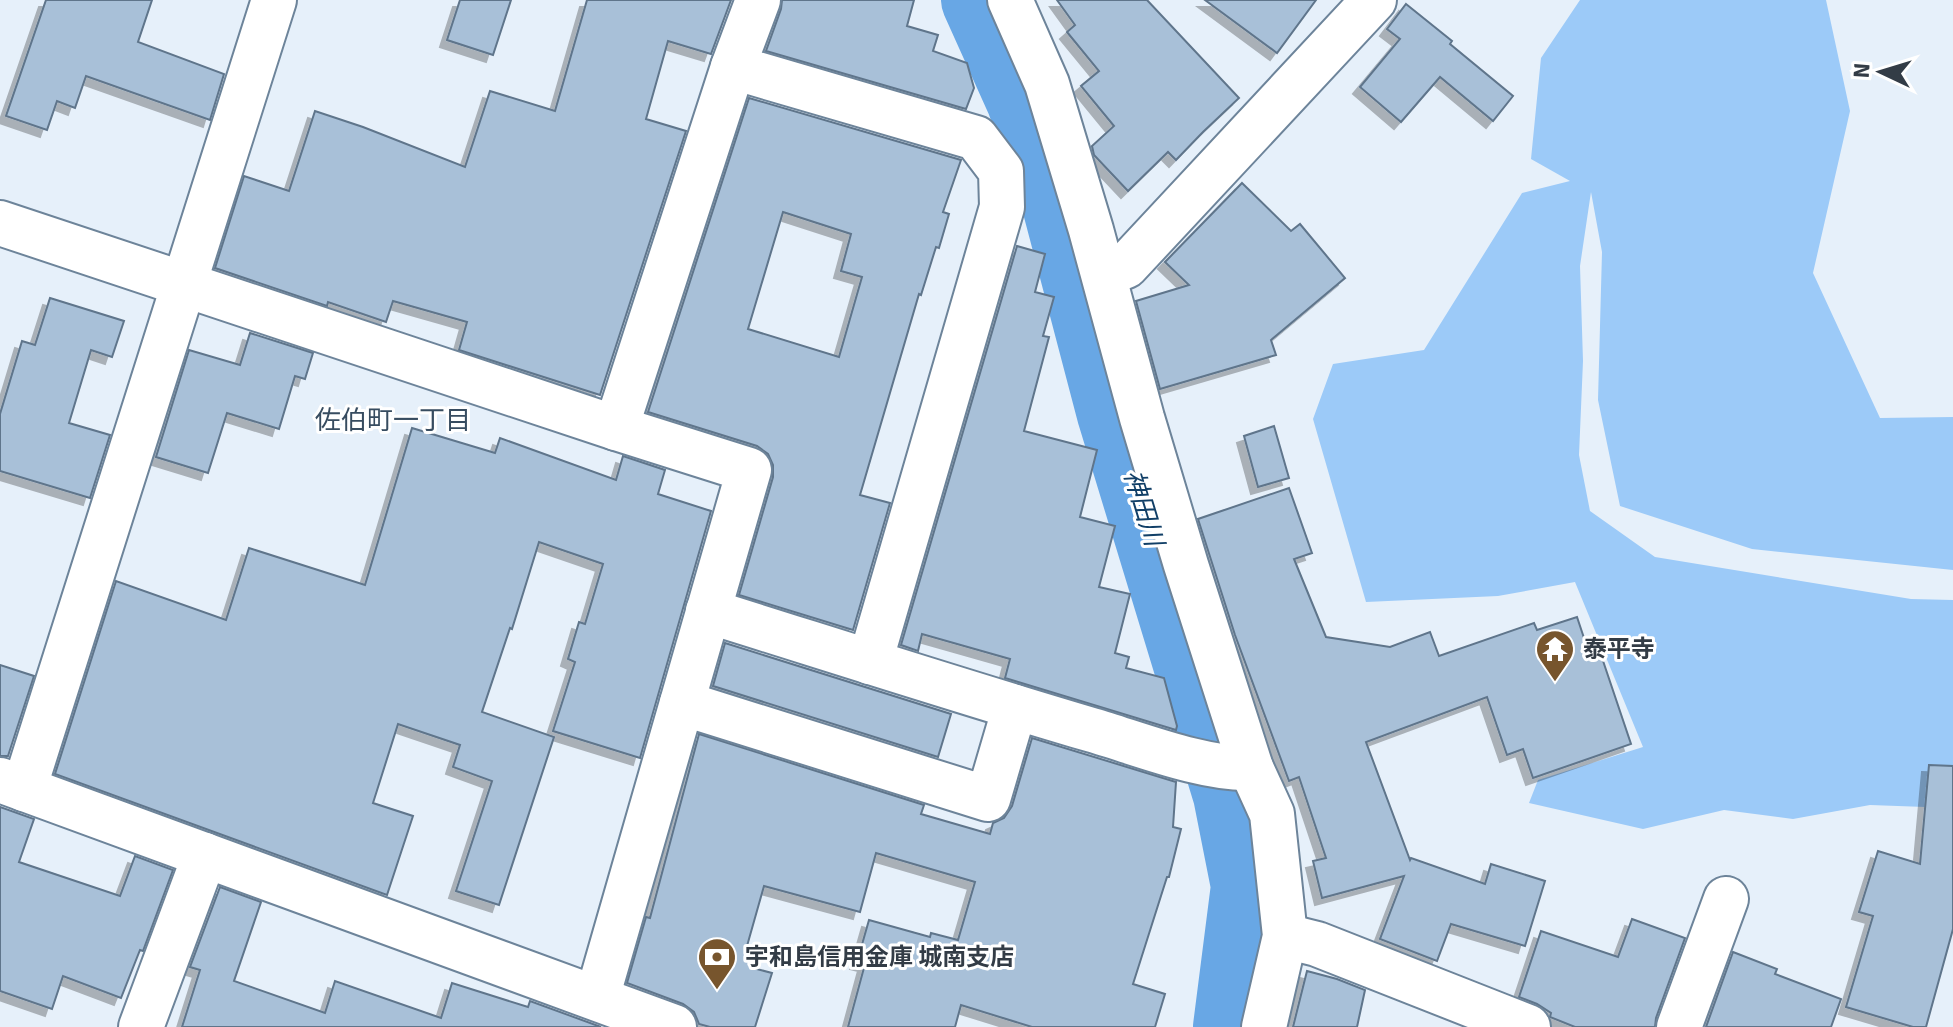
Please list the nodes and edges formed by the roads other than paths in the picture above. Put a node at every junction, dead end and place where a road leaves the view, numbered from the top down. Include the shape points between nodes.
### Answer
1 (274, 0) edge
2 (758, 0) edge
3 (1010, 0) edge
4 (1374, 0) edge
5 (733, 67) junction
6 (0, 223) edge
7 (1104, 275) junction
8 (185, 284) junction
9 (616, 428) junction
10 (708, 611) junction
11 (870, 662) junction
12 (682, 703) junction
13 (1015, 707) junction
14 (1232, 766) junction
15 (12, 785) edge
16 (205, 855) junction
17 (1726, 899) dead end
18 (1285, 936) junction
19 (597, 998) junction
20 (141, 1027) edge
21 (674, 1027) edge
22 (1264, 1027) edge
23 (1528, 1027) edge
24 (1679, 1027) edge

1 - 8 street
2 - 5 street
3 - 7 street via 1047,84
4 - 7 street via 1126,266
5 - 9 street
5 - 11 street via 976,138 1001,171 1002,207
6 - 8 street
7 - 14 street via 1186,565
8 - 9 street
8 - 15 street
9 - 10 street via 749,470
10 - 11 street
10 - 12 street
11 - 13 street
12 - 13 street via 988,799
12 - 19 street
13 - 14 street
14 - 18 street via 1272,814
15 - 16 street
16 - 19 street
16 - 20 street
17 - 24 street
18 - 22 street
18 - 23 street
19 - 21 street

